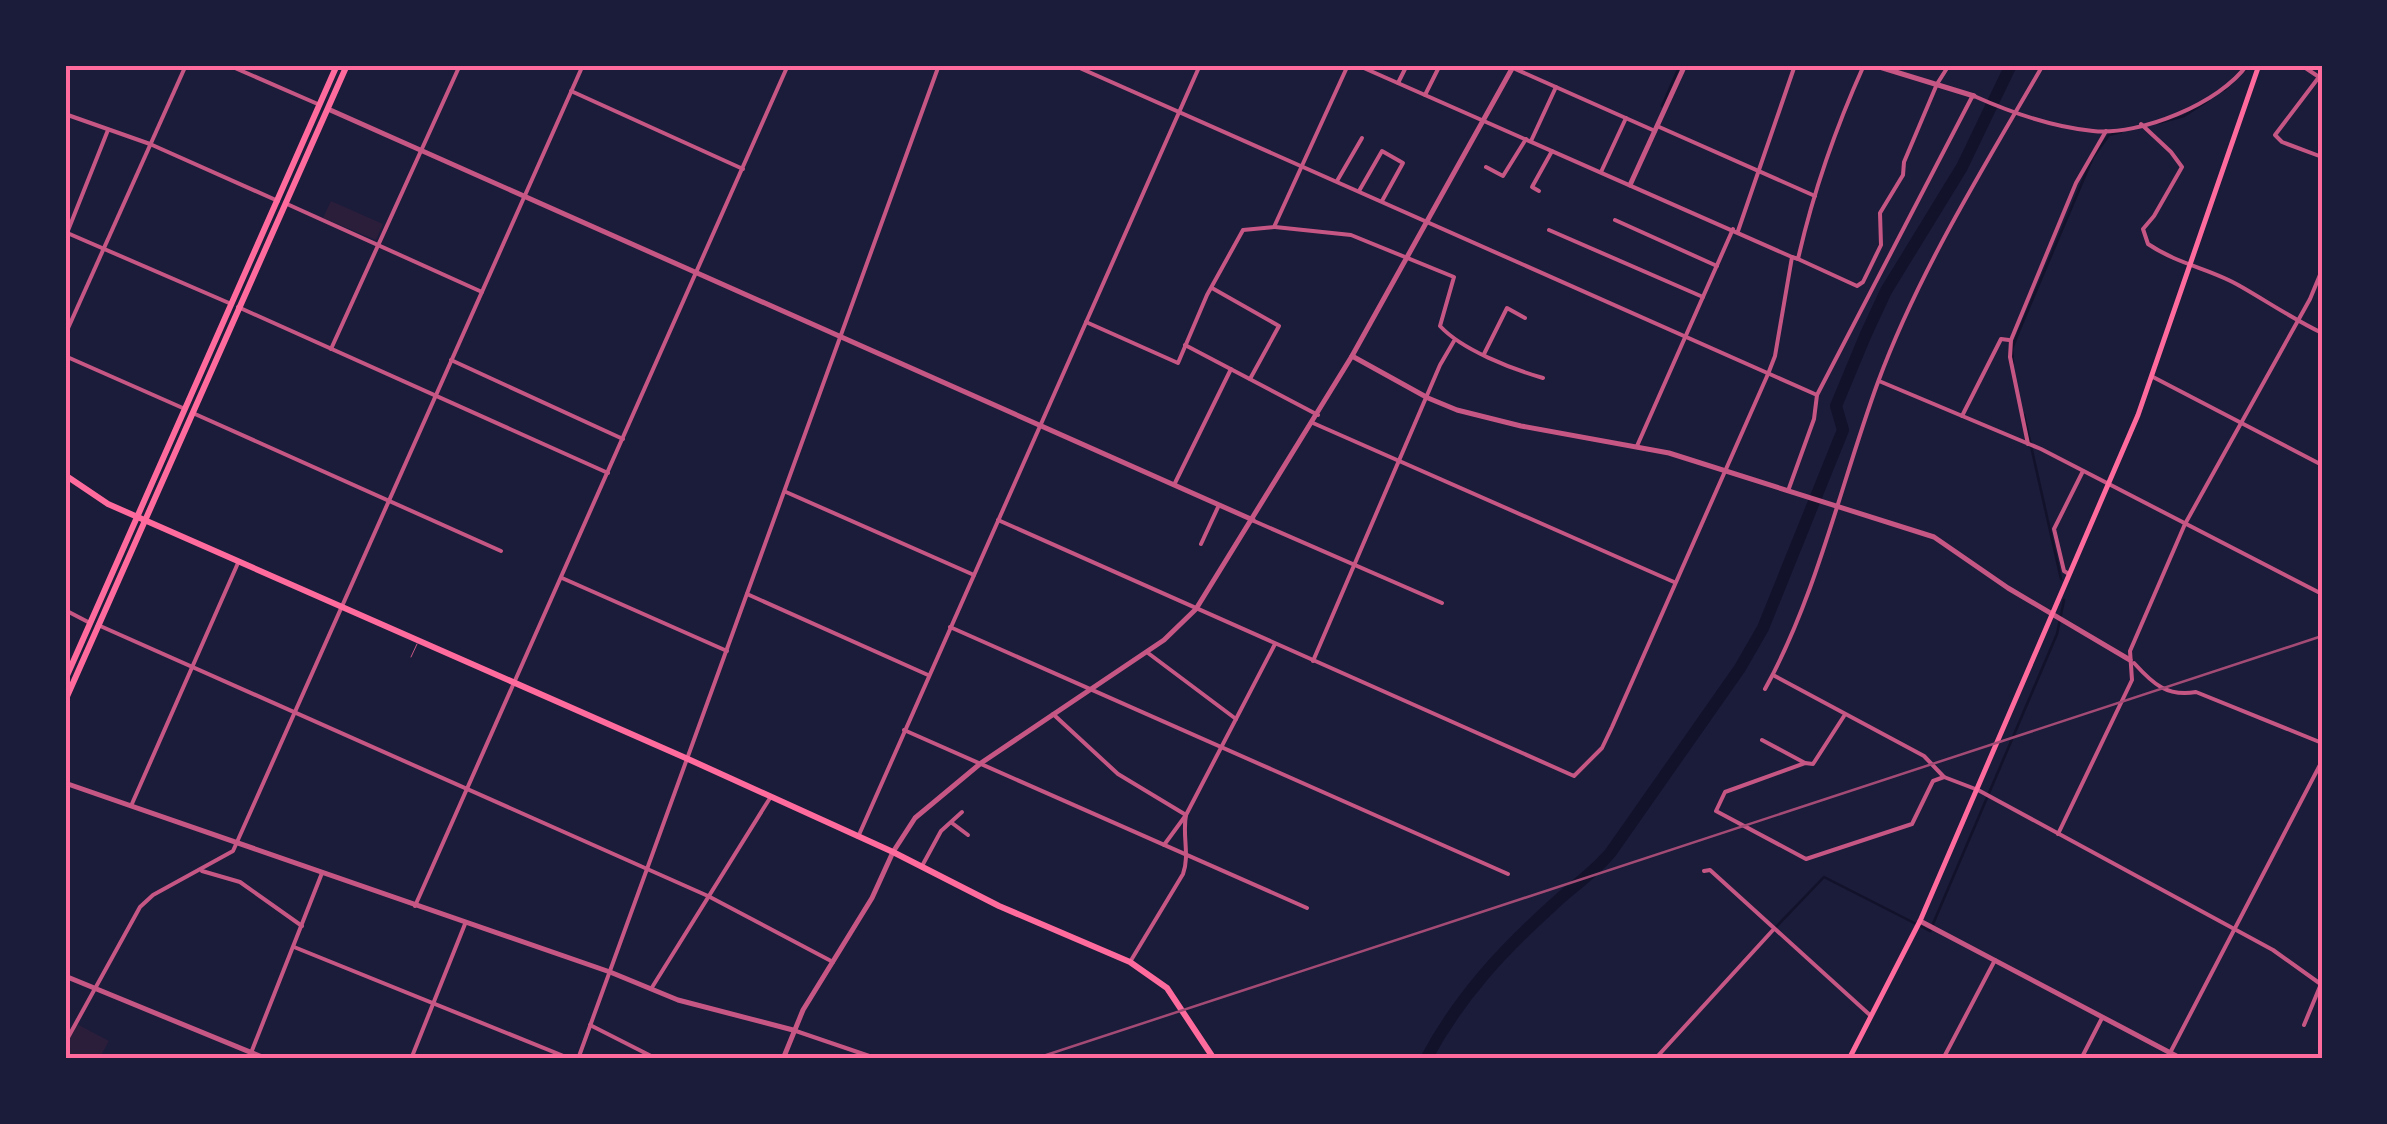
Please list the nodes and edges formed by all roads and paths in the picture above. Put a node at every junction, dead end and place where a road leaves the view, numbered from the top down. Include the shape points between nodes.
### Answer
1 (186, 65) edge
2 (228, 65) edge
3 (338, 65) edge
4 (347, 65) edge
5 (460, 65) edge
6 (583, 65) edge
7 (788, 65) edge
8 (940, 65) edge
9 (1074, 65) edge
10 (1200, 65) edge
11 (1348, 65) edge
12 (1358, 65) edge
13 (1407, 65) edge
14 (1440, 65) edge
15 (1685, 65) edge
16 (1795, 65) edge
17 (1864, 65) edge
18 (1873, 65) edge
19 (1949, 65) edge
20 (2043, 65) edge
21 (2247, 65) edge
22 (2259, 65) edge
23 (2301, 65) edge
24 (1513, 66) edge
25 (1373, 68) edge
26 (2320, 78) edge
27 (1398, 83) junction
28 (1937, 84) junction
29 (1556, 86) junction
30 (572, 91) junction
31 (1425, 95) junction
32 (1974, 95) junction
33 (324, 107) junction
34 (1179, 112) junction
35 (65, 114) edge
36 (2014, 115) junction
37 (1626, 118) junction
38 (1485, 122) junction
39 (2143, 126) junction
40 (1656, 129) junction
41 (108, 130) junction
42 (2106, 131) junction
43 (1362, 138) dead end
44 (1528, 140) junction
45 (150, 144) junction
46 (1552, 150) junction
47 (421, 152) junction
48 (2322, 156) edge
49 (1302, 166) junction
50 (1486, 167) dead end
51 (743, 168) junction
52 (1758, 171) junction
53 (1602, 172) junction
54 (1336, 182) junction
55 (1630, 185) junction
56 (1359, 191) junction
57 (1539, 191) dead end
58 (1816, 196) junction
59 (524, 198) junction
60 (1382, 201) junction
61 (282, 202) junction
62 (1615, 220) dead end
63 (1427, 221) junction
64 (1274, 227) junction
65 (1549, 230) dead end
66 (1736, 230) junction
67 (66, 232) edge
68 (377, 245) junction
69 (104, 248) junction
70 (1406, 258) junction
71 (1795, 258) junction
72 (1717, 266) junction
73 (2188, 267) junction
74 (2322, 270) edge
75 (695, 274) junction
76 (1212, 288) junction
77 (482, 292) junction
78 (1703, 297) junction
79 (235, 306) junction
80 (1525, 318) dead end
81 (1086, 322) junction
82 (2298, 322) junction
83 (2322, 333) edge
84 (65, 335) edge
85 (1686, 336) junction
86 (841, 337) junction
87 (1455, 339) junction
88 (2011, 340) junction
89 (1186, 345) junction
90 (331, 348) junction
91 (1484, 354) junction
92 (65, 356) edge
93 (1352, 356) junction
94 (451, 360) junction
95 (1231, 369) junction
96 (1768, 374) junction
97 (2152, 376) junction
98 (1543, 378) dead end
99 (1250, 379) junction
100 (1879, 381) junction
101 (436, 394) junction
102 (1817, 394) junction
103 (1428, 398) junction
104 (189, 411) junction
105 (1318, 414) junction
106 (1962, 416) junction
107 (1313, 423) junction
108 (2241, 423) junction
109 (1040, 426) junction
110 (623, 439) junction
111 (2028, 444) junction
112 (1636, 446) junction
113 (1401, 462) junction
114 (2322, 465) edge
115 (1724, 471) junction
116 (2083, 471) junction
117 (608, 473) junction
118 (65, 474) edge
119 (2108, 484) junction
120 (1174, 485) junction
121 (785, 491) junction
122 (1789, 492) junction
123 (388, 501) junction
124 (1218, 505) junction
125 (1835, 507) junction
126 (141, 518) junction
127 (998, 520) junction
128 (1253, 520) junction
129 (2185, 524) junction
130 (1201, 544) dead end
131 (501, 550) dead end
132 (239, 561) junction
133 (1354, 565) junction
134 (2069, 574) junction
135 (974, 575) junction
136 (561, 578) junction
137 (1676, 583) junction
138 (748, 594) junction
139 (2322, 594) edge
140 (1442, 604) dead end
141 (342, 606) junction
142 (1196, 609) junction
143 (65, 610) edge
144 (2057, 618) junction
145 (94, 624) junction
146 (950, 627) junction
147 (418, 640) junction
148 (1274, 644) junction
149 (727, 651) junction
150 (1146, 652) junction
151 (411, 657) dead end
152 (2130, 660) junction
153 (1313, 661) junction
154 (192, 668) junction
155 (928, 675) junction
156 (1773, 675) junction
157 (65, 680) edge
158 (513, 682) junction
159 (1091, 688) junction
160 (1765, 690) dead end
161 (65, 701) edge
162 (294, 713) junction
163 (1053, 714) junction
164 (1844, 715) junction
165 (1236, 719) junction
166 (903, 730) junction
167 (1762, 740) dead end
168 (2322, 743) edge
169 (1222, 745) junction
170 (688, 759) junction
171 (2322, 761) edge
172 (1806, 763) junction
173 (981, 764) junction
174 (1944, 777) junction
175 (65, 783) edge
176 (466, 790) junction
177 (1978, 790) junction
178 (770, 798) junction
179 (131, 806) junction
180 (962, 812) dead end
181 (1186, 816) junction
182 (950, 822) junction
183 (2058, 834) junction
184 (968, 835) dead end
185 (858, 838) junction
186 (236, 842) junction
187 (1164, 846) junction
188 (893, 852) junction
189 (1186, 856) junction
190 (922, 866) junction
191 (200, 870) junction
192 (647, 870) junction
193 (1704, 871) dead end
194 (322, 873) junction
195 (1508, 874) dead end
196 (708, 896) junction
197 (415, 906) junction
198 (1307, 908) dead end
199 (1920, 920) junction
200 (465, 923) junction
201 (302, 926) junction
202 (1772, 930) junction
203 (2234, 931) junction
204 (294, 948) junction
205 (1995, 960) junction
206 (832, 962) junction
207 (1130, 962) junction
208 (610, 972) junction
209 (65, 976) edge
210 (2322, 984) edge
211 (95, 988) junction
212 (650, 989) junction
213 (434, 1003) junction
214 (1871, 1016) junction
215 (2102, 1018) junction
216 (590, 1025) junction
217 (2304, 1025) dead end
218 (793, 1030) junction
219 (65, 1043) edge
220 (251, 1053) junction
221 (2170, 1053) junction
222 (267, 1059) edge
223 (412, 1059) edge
224 (575, 1059) edge
225 (657, 1059) edge
226 (783, 1059) edge
227 (878, 1059) edge
228 (1214, 1059) edge
229 (1655, 1059) edge
230 (1850, 1059) edge
231 (1943, 1059) edge
232 (2081, 1059) edge
233 (2182, 1059) edge

1 - 45 street
2 - 33 street
3 - 33 main road
4 - 33 main road
5 - 47 street
6 - 30 street
7 - 51 street
8 - 86 street
9 - 34 street
10 - 34 street
11 - 49 street
12 - 25 street
13 - 27 street
14 - 31 street
15 - 40 street
16 - 52 street
17 - 58 street
18 - 28 street
19 - 28 street
20 - 36 street
21 - 39 street via 2191,109
22 - 73 main road
23 - 26 street
24 - 29 street
24 - 38 street
25 - 27 street
26 - 48 street via 2275,135
27 - 31 street
28 - 32 street
28 - 71 street via 1903,175 1880,213 1881,245 1864,282 1857,286
29 - 37 street
29 - 44 street
30 - 51 street
30 - 59 street
31 - 38 street
32 - 36 street
32 - 102 street
33 - 47 street
33 - 61 main road
34 - 49 street
34 - 81 street
35 - 41 street
36 - 42 street
36 - 100 street via 1916,295
37 - 40 street
37 - 53 street
38 - 44 street
38 - 63 street
39 - 42 street
39 - 73 street via 2182,166 2142,237
40 - 52 street
40 - 55 street
41 - 45 street
41 - 67 street
42 - 88 street via 2076,183
43 - 54 street
44 - 46 street
44 - 50 street via 1504,176
45 - 61 street
45 - 69 street
46 - 53 street
46 - 57 street via 1532,187
47 - 59 street
47 - 68 street
49 - 54 street
49 - 64 street
51 - 75 street
52 - 58 street
52 - 66 street
53 - 55 street
54 - 56 street
55 - 66 street
56 - 60 street
56 - 60 street via 1382,151 1403,164
58 - 71 street
59 - 75 street
59 - 77 street
60 - 63 street
61 - 68 street
61 - 79 main road
62 - 72 street
63 - 70 street
63 - 85 street
64 - 70 street via 1351,235
64 - 76 street via 1242,230
65 - 78 street
66 - 71 street
66 - 72 street
67 - 69 street
68 - 77 street
68 - 90 street
69 - 79 street
69 - 84 street
70 - 87 street via 1454,277 1440,326
70 - 93 street
71 - 96 street
72 - 78 street
73 - 82 street via 2238,284
73 - 97 main road
74 - 82 street
75 - 86 street
75 - 110 street
76 - 89 street
76 - 99 street via 1279,326
77 - 94 street
78 - 85 street
79 - 90 street
79 - 104 main road
80 - 91 street via 1507,308
81 - 89 street via 1178,363
81 - 109 street
82 - 83 street
82 - 108 street
85 - 96 street
85 - 112 street
86 - 109 street
86 - 121 street
87 - 91 street
87 - 103 street
88 - 106 street via 2001,338
88 - 111 street
89 - 95 street
90 - 101 street
91 - 98 street
92 - 104 street
93 - 103 street
93 - 105 street
94 - 101 street
94 - 110 street
95 - 99 street
95 - 120 street
96 - 102 street
96 - 115 street
97 - 108 street
97 - 119 main road
99 - 105 street
100 - 106 street
100 - 125 street
101 - 117 street
101 - 123 street
102 - 122 street
103 - 112 street via 1521,426
103 - 113 street
104 - 123 street
104 - 126 main road
105 - 107 street
106 - 111 street
107 - 113 street
107 - 128 street
108 - 114 street
108 - 129 street
109 - 120 street
109 - 127 street
110 - 117 street
111 - 116 street
112 - 115 street
113 - 133 street
113 - 137 street
115 - 122 street
115 - 137 street
116 - 119 street
116 - 134 street via 2054,529
117 - 136 street
118 - 126 main road
119 - 129 street
119 - 134 main road
120 - 124 street
121 - 135 street
121 - 138 street
122 - 125 street
123 - 131 street
123 - 141 street
124 - 128 street
124 - 130 street
125 - 144 street via 1934,537
125 - 156 street
126 - 132 main road
126 - 145 main road
127 - 135 street
127 - 142 street
128 - 133 street
128 - 142 street
129 - 139 street
129 - 152 street
132 - 141 main road
132 - 154 street
133 - 140 street
133 - 153 street
134 - 144 main road
135 - 146 street
136 - 149 street
136 - 158 street
137 - 153 street via 1602,748 1574,776
138 - 149 street
138 - 155 street
141 - 147 main road
141 - 162 street
142 - 148 street
142 - 150 street
143 - 145 street
144 - 152 street
144 - 177 main road
145 - 154 street
145 - 157 main road
145 - 161 main road
146 - 155 street
146 - 159 street
147 - 151 lane
147 - 158 main road
148 - 153 street
148 - 165 street
149 - 170 street
150 - 159 street
150 - 165 street
152 - 168 street via 2177,695 2196,692
152 - 183 street via 2132,680
154 - 162 street
154 - 179 street
155 - 166 street
156 - 160 street
156 - 164 street
158 - 170 main road
158 - 176 street
159 - 163 street
159 - 169 street
162 - 176 street
162 - 186 street
163 - 173 street
163 - 181 street via 1118,774
164 - 172 street via 1813,764
164 - 174 street via 1924,756
165 - 169 street
166 - 173 street
166 - 185 street
167 - 172 street
169 - 181 street
169 - 195 street
170 - 178 main road
170 - 192 street
171 - 203 street
172 - 174 street via 1725,792 1716,811 1806,859 1912,824 1933,781
173 - 187 street
173 - 188 street via 914,818
174 - 177 street
175 - 179 street
176 - 192 street
176 - 197 street
177 - 183 street
177 - 199 main road
178 - 185 main road
178 - 196 street
179 - 186 street
180 - 182 street
181 - 187 street
181 - 189 street
182 - 184 street
182 - 190 street
183 - 203 street
185 - 188 main road
186 - 191 street via 233,851
186 - 194 street
187 - 189 street
188 - 190 main road
188 - 206 street
189 - 198 street
189 - 207 street via 1183,874
190 - 207 main road
191 - 201 street via 240,882
191 - 211 street via 140,908
192 - 196 street
192 - 208 street
193 - 202 street
194 - 197 street
194 - 201 street
196 - 206 street
196 - 212 street
197 - 200 street
199 - 205 street
199 - 214 main road
200 - 208 street
200 - 213 street
201 - 204 street
202 - 214 street
202 - 229 street
203 - 210 street
203 - 221 street
204 - 213 street
204 - 220 street
205 - 215 street
205 - 231 street
206 - 218 street
207 - 228 main road via 1167,988
208 - 212 street
208 - 216 street
209 - 211 street
210 - 217 street
211 - 219 street
211 - 220 street
212 - 218 street
213 - 223 street
213 - 224 street
214 - 230 main road
215 - 221 street
215 - 232 street
216 - 224 street
216 - 225 street
218 - 226 street
218 - 227 street
220 - 222 street
221 - 233 street

